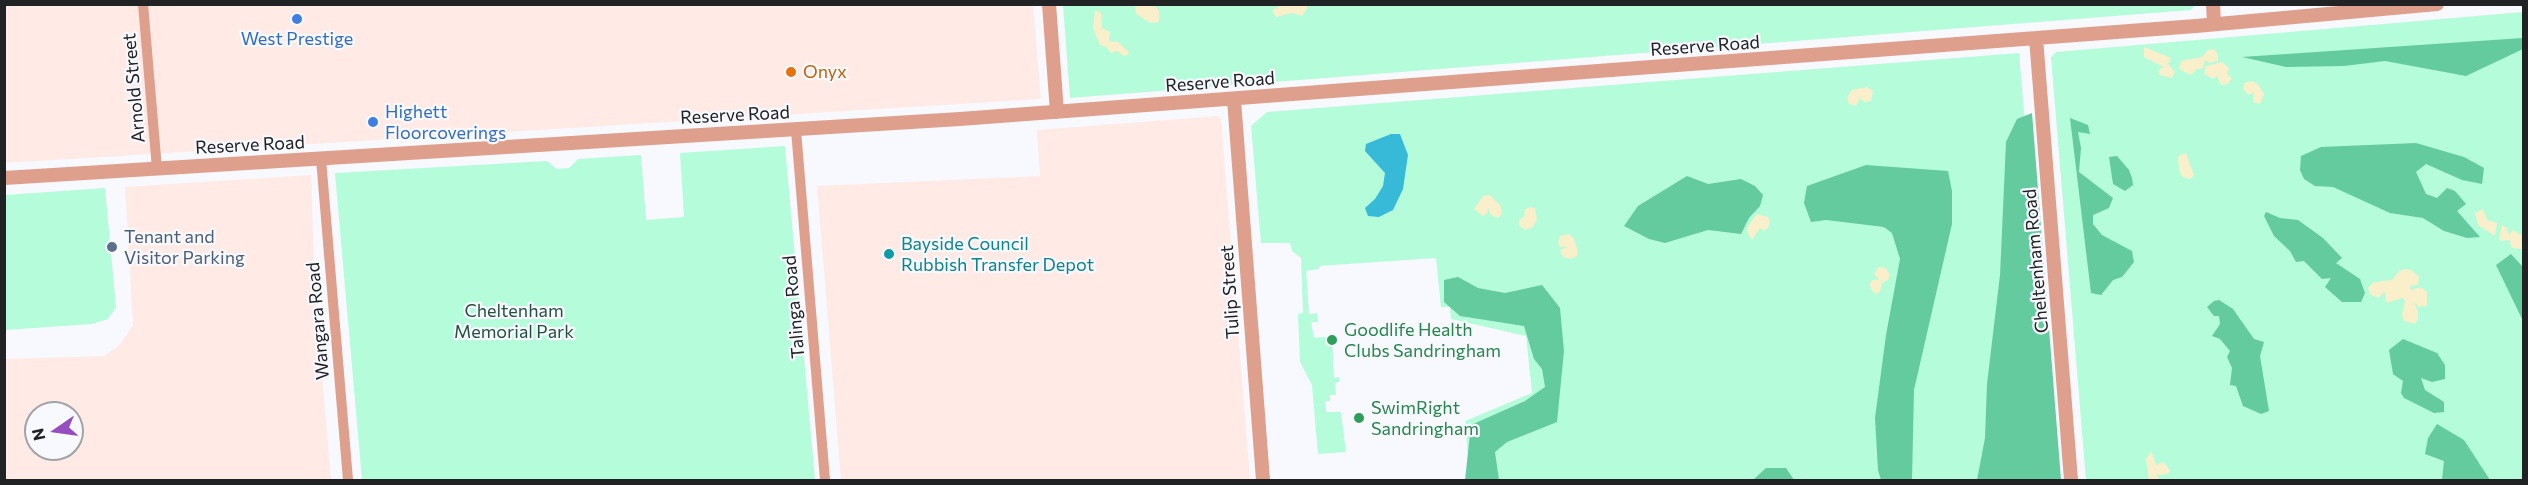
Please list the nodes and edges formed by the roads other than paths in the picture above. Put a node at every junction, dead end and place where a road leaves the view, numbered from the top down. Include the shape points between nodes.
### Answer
1 (143, 4) edge
2 (1049, 4) edge
3 (2213, 4) edge
4 (2437, 4) edge
5 (2391, 7) edge
6 (2214, 24) junction
7 (2036, 38) junction
8 (1234, 100) junction
9 (1057, 112) junction
10 (796, 130) junction
11 (321, 159) junction
12 (157, 169) junction
13 (4, 178) edge
14 (348, 480) edge
15 (825, 480) edge
16 (1263, 480) edge
17 (2071, 480) edge

1 - 12 street, Arnold Street
2 - 9 street
3 - 6 street
4 - 5 street, Reserve Road
5 - 6 street, Reserve Road
6 - 7 street, Reserve Road
7 - 8 street, Reserve Road
7 - 17 street, Cheltenham Road
8 - 9 street, Reserve Road
8 - 16 street, Tulip Street
9 - 10 street, Reserve Road
10 - 11 street, Reserve Road
10 - 15 street, Talinga Road
11 - 12 street, Reserve Road
11 - 14 street, Wangara Road
12 - 13 street, Reserve Road

